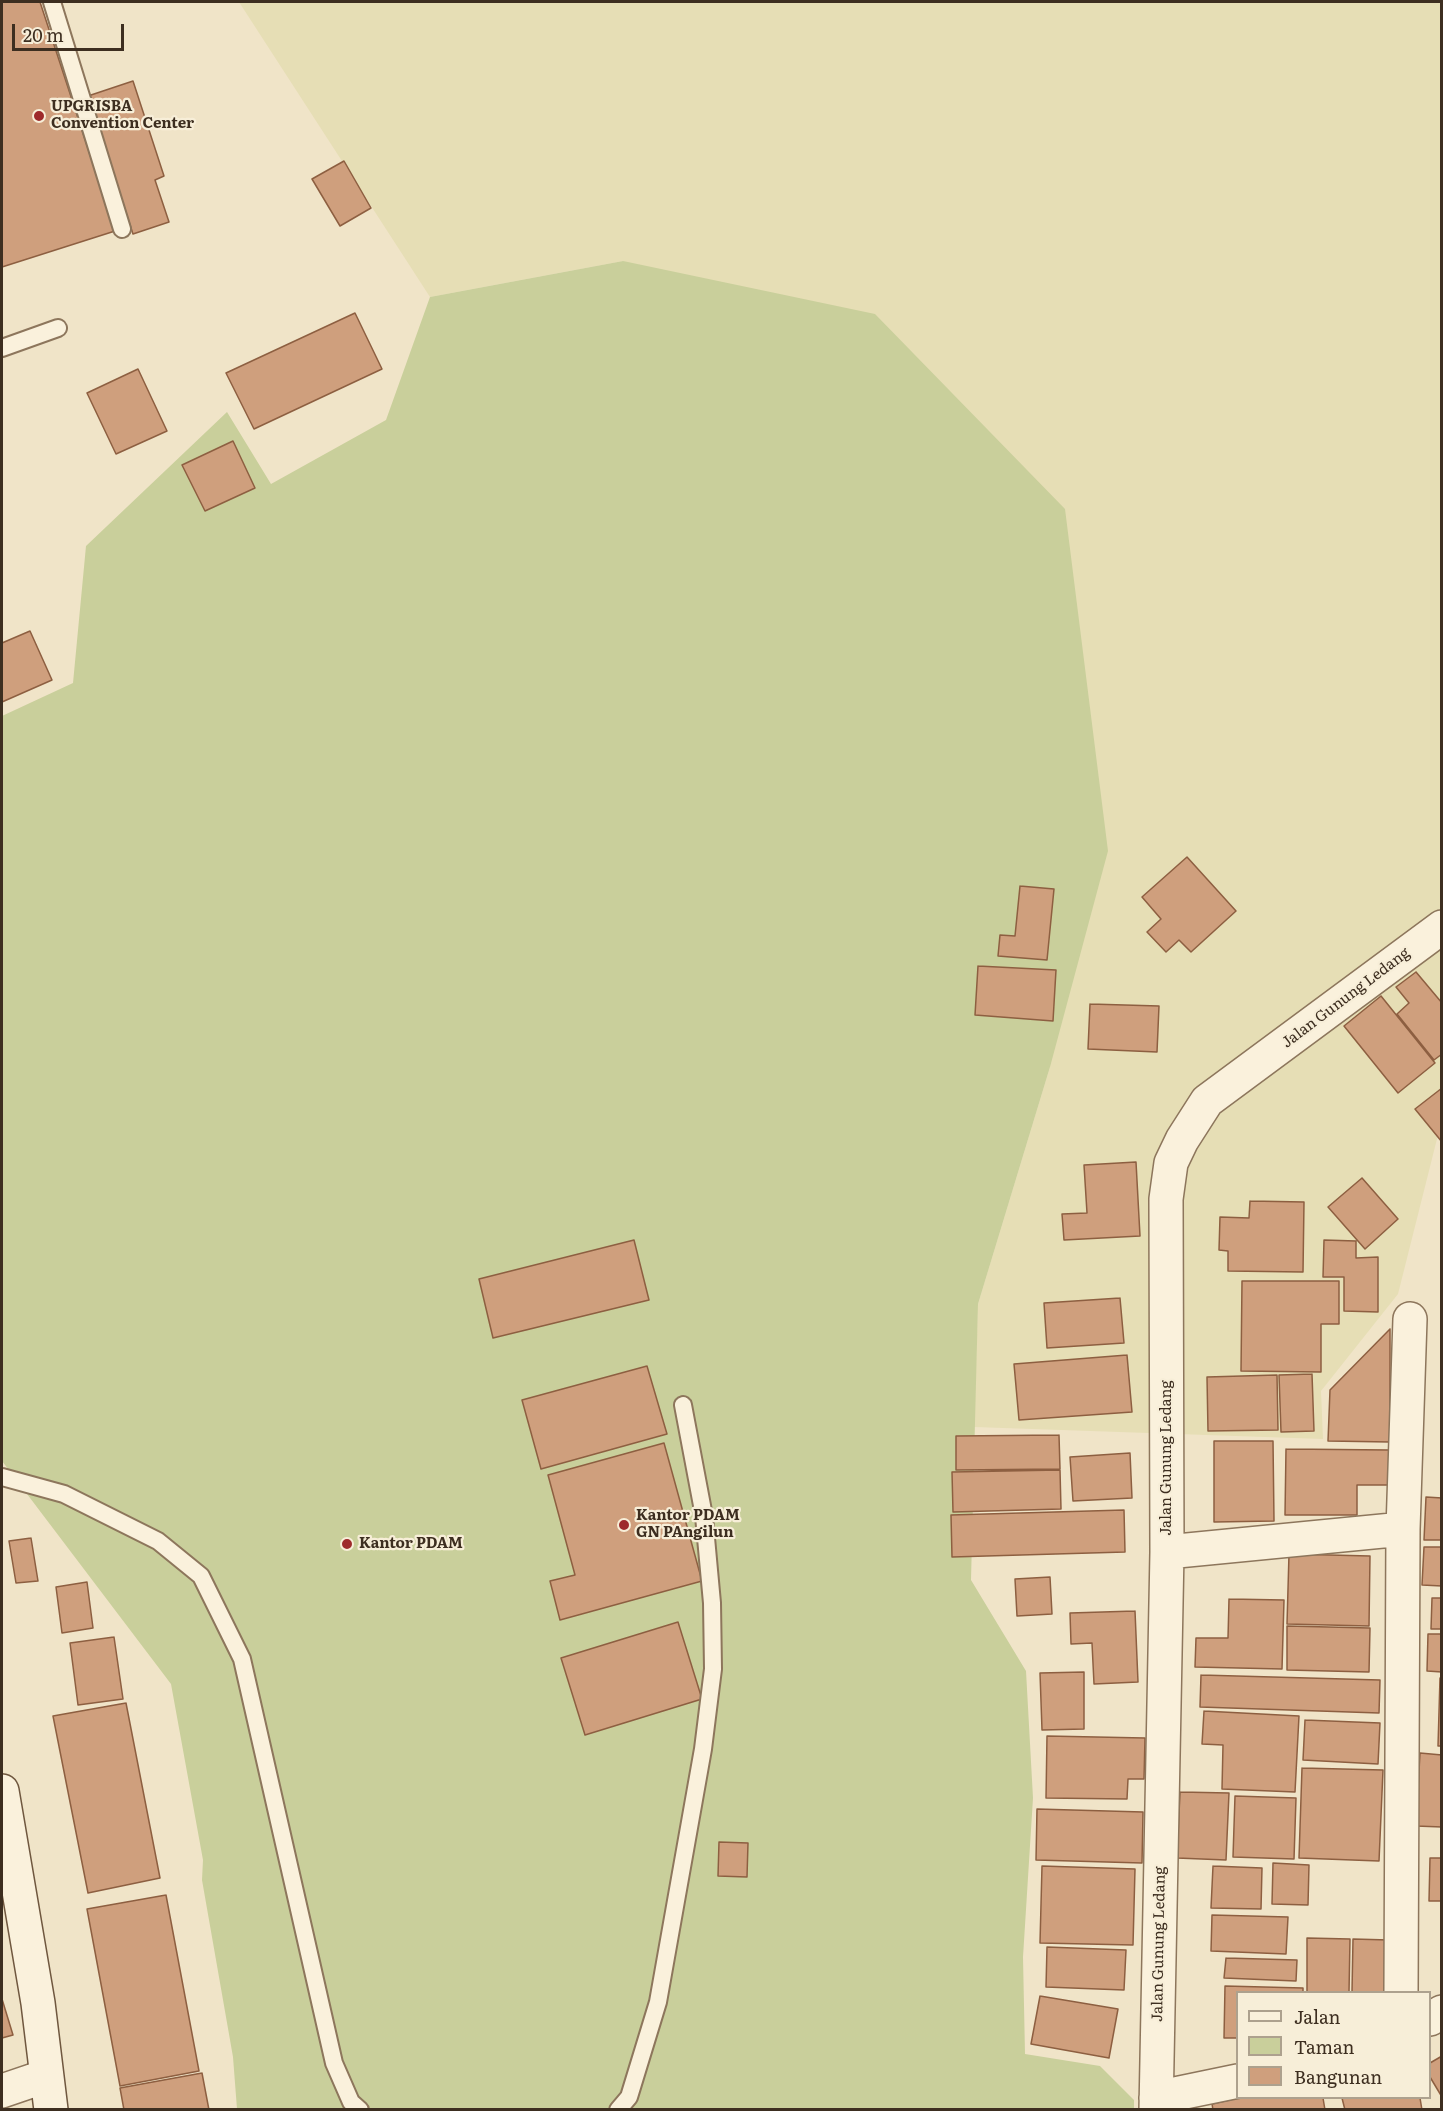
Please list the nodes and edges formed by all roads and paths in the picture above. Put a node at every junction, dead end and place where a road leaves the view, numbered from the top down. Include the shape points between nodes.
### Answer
1 (52, 2) edge
2 (122, 229) dead end
3 (58, 328) dead end
4 (2, 348) edge
5 (1439, 929) edge
6 (1410, 1319) dead end
7 (682, 1405) dead end
8 (2, 1477) edge
9 (1403, 1528) junction
10 (1167, 1552) junction
11 (2, 1791) edge
12 (1401, 1991) edge
13 (46, 2076) junction
14 (1236, 2082) edge
15 (2, 2091) edge
16 (1156, 2104) edge
17 (51, 2109) edge
18 (360, 2109) edge
19 (618, 2109) edge

1 - 2 lane
3 - 4 lane
5 - 10 street, Jalan Gunung Ledang via 1207,1101 1178,1148 1166,1199
6 - 9 street
7 - 19 lane via 704,1516 713,1670 703,1749 658,2002 629,2097
8 - 18 lane via 64,1494 158,1541 201,1576 242,1659 334,2063 351,2102
9 - 10 street
9 - 12 street
10 - 16 street, Jalan Gunung Ledang
11 - 13 street via 38,2003
13 - 15 street
13 - 17 street
14 - 16 street

